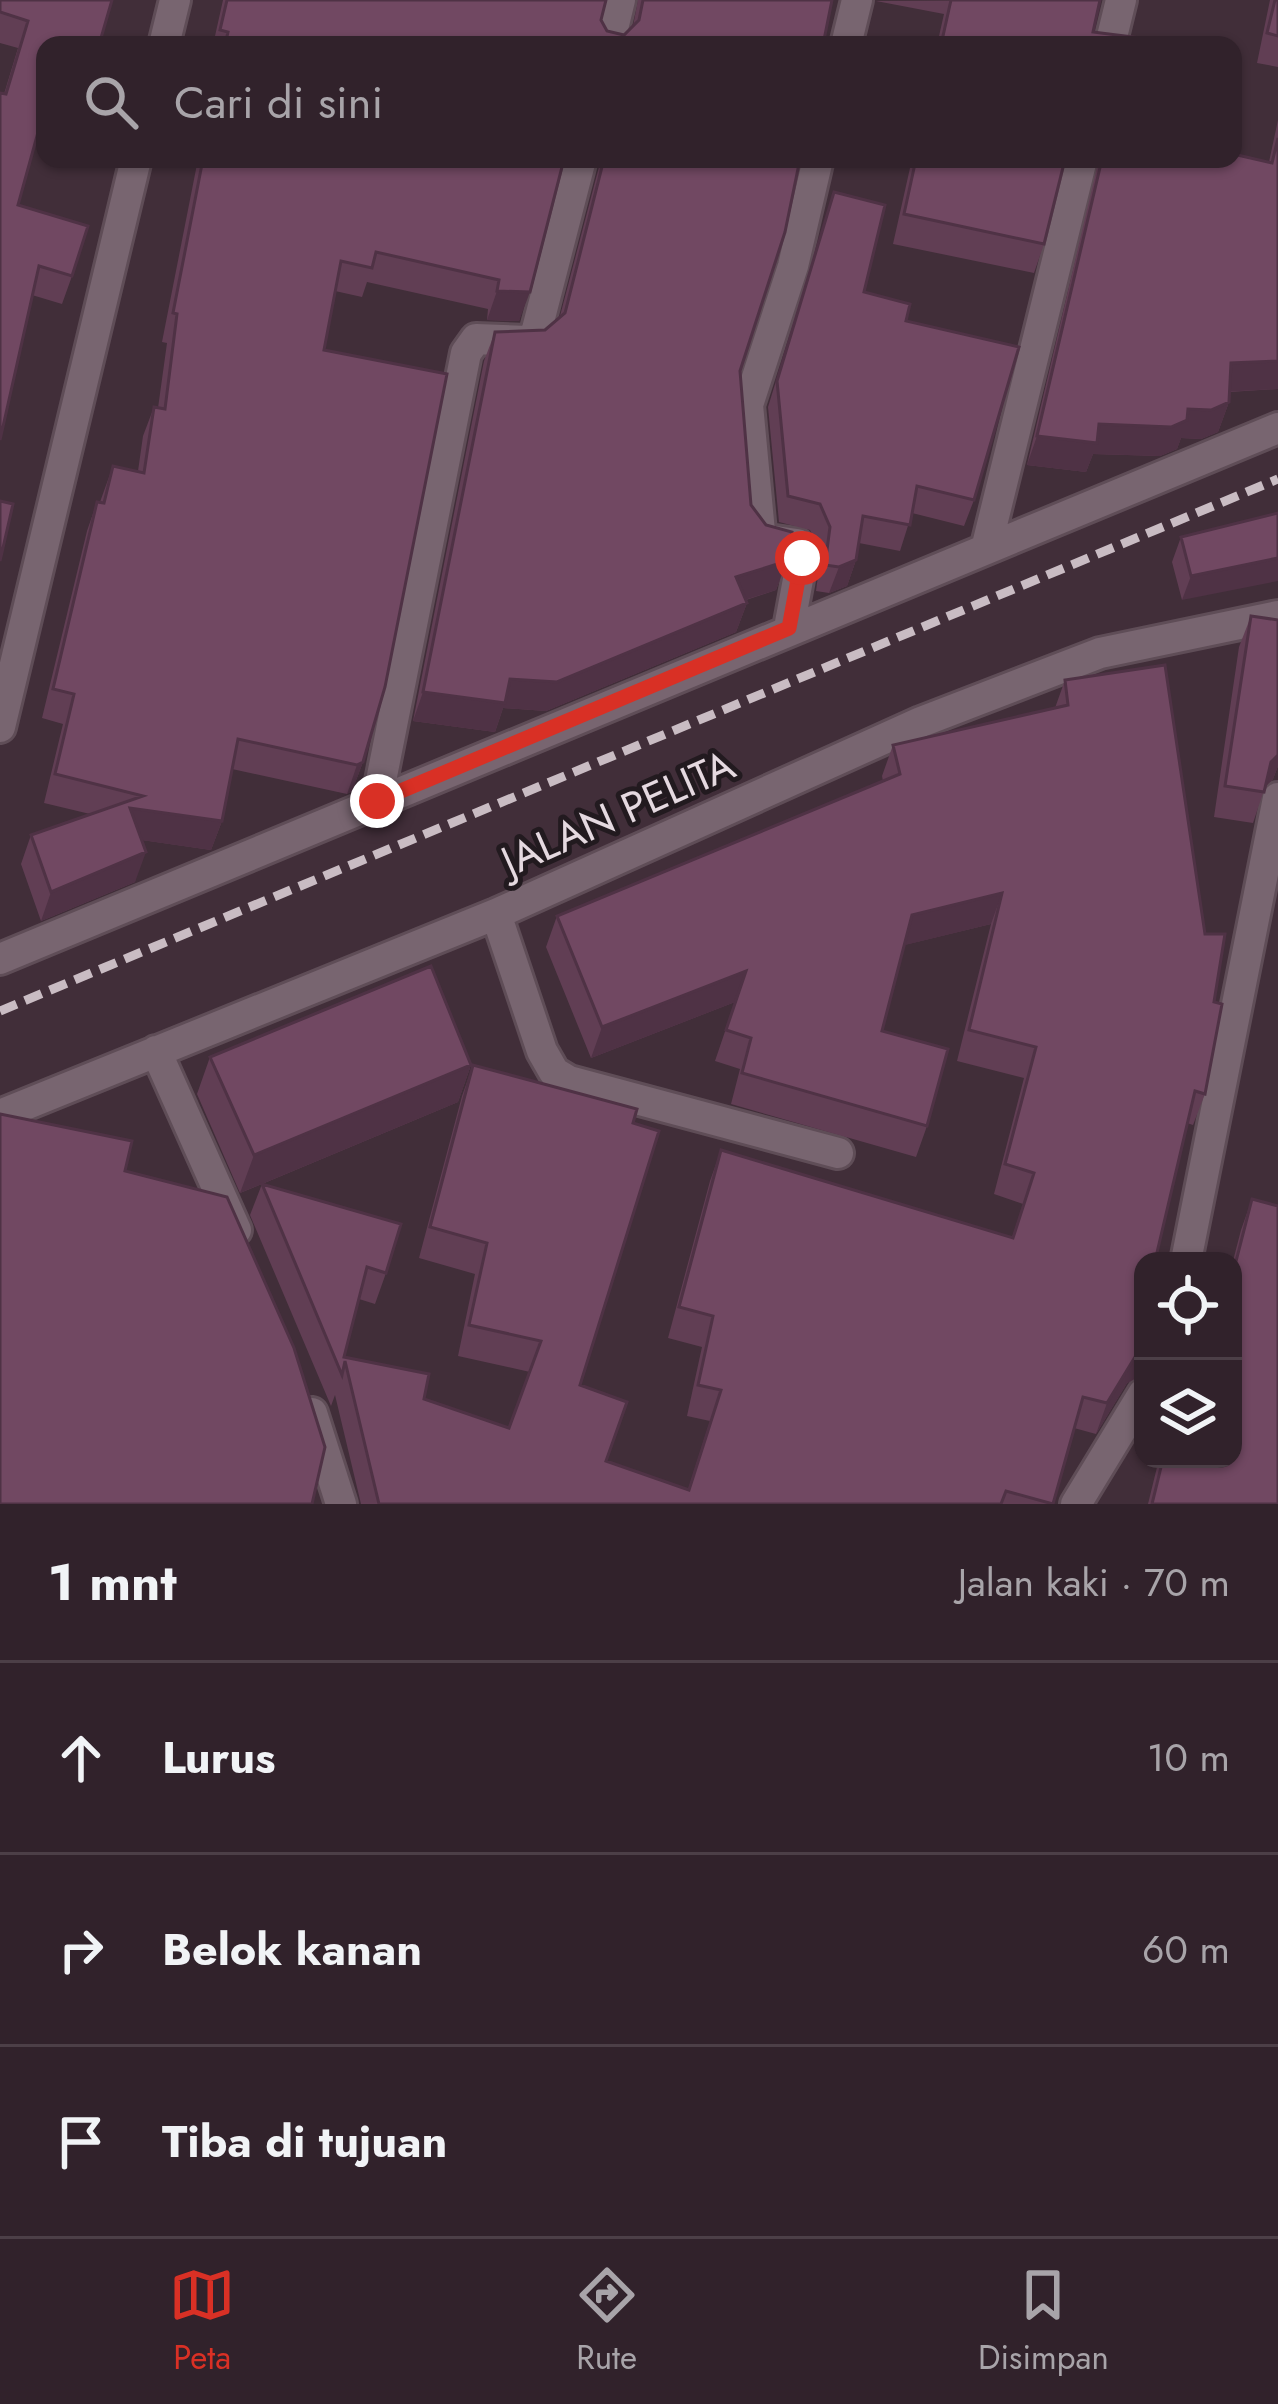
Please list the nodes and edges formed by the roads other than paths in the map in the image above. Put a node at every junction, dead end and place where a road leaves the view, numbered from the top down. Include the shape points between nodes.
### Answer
1 (175, 0) edge
2 (620, 0) edge
3 (857, 0) edge
4 (1121, 0) edge
5 (166, 36) edge
6 (611, 36) edge
7 (848, 36) edge
8 (1112, 36) edge
9 (134, 168) edge
10 (578, 168) edge
11 (816, 168) edge
12 (1080, 168) edge
13 (1278, 428) edge
14 (987, 545) junction
15 (1278, 616) edge
16 (789, 628) junction
17 (0, 727) edge
18 (1278, 798) edge
19 (377, 801) junction
20 (496, 914) junction
21 (0, 959) edge
22 (156, 1051) junction
23 (0, 1115) edge
24 (838, 1154) dead end
25 (1188, 1252) edge
26 (252, 1266) edge
27 (300, 1374) edge
28 (1134, 1409) edge
29 (341, 1504) edge
30 (1076, 1504) edge

1 - 5 street
2 - 6 street
3 - 7 street
4 - 8 street
9 - 17 street
10 - 19 street via 535,337 476,339 466,353
11 - 16 street via 746,421 760,532 796,544 802,558
12 - 14 street
13 - 14 street
14 - 16 street
15 - 20 street, JALAN PELITA via 1100,653 921,722
16 - 19 street
18 - 25 street
19 - 21 street
20 - 22 street, JALAN PELITA
20 - 24 street via 554,1072
22 - 23 street, JALAN PELITA
22 - 26 street
27 - 29 street
28 - 30 street

